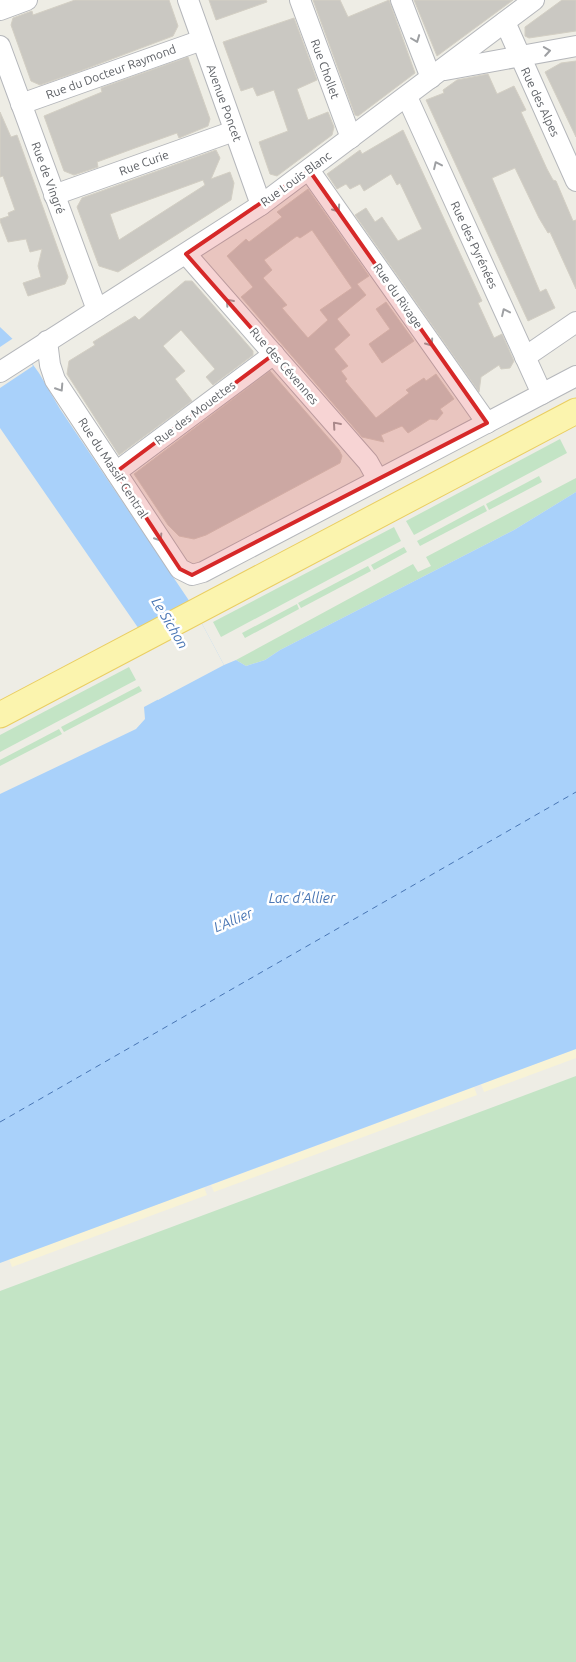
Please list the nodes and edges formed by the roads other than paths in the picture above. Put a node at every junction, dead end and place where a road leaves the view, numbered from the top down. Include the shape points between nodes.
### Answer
1 (27, 0) edge
2 (188, 0) edge
3 (300, 0) edge
4 (401, 0) edge
5 (534, 0) edge
6 (0, 10) edge
7 (505, 22) junction
8 (202, 40) junction
9 (0, 46) edge
10 (576, 46) edge
11 (518, 55) junction
12 (436, 74) junction
13 (406, 97) junction
14 (21, 104) junction
15 (234, 131) junction
16 (351, 138) junction
17 (309, 170) junction
18 (576, 181) edge
19 (54, 195) junction
20 (261, 205) junction
21 (186, 254) junction
22 (97, 310) junction
23 (576, 322) edge
24 (47, 341) junction
25 (274, 354) junction
26 (525, 357) junction
27 (0, 372) edge
28 (576, 376) edge
29 (542, 394) junction
30 (576, 411) edge
31 (487, 423) junction
32 (576, 426) edge
33 (116, 472) junction
34 (378, 480) junction
35 (203, 572) junction
36 (209, 610) junction
37 (128, 655) junction
38 (0, 715) edge
39 (0, 730) edge

1 - 6 street
2 - 8 street, Avenue Poncet
3 - 16 street, Rue Chollet
4 -> 12 street
5 - 7 street, Rue Louis Blanc
7 - 11 street, Rue des Alpes
7 - 12 street, Rue Louis Blanc
8 - 14 street, Rue du Docteur Raymond
8 - 15 street, Avenue Poncet
9 - 14 street, Rue de Vingré
11 -> 10 street
11 - 12 street
11 - 18 street, Rue des Alpes
12 - 13 street, Rue Louis Blanc
13 - 16 street, Rue Louis Blanc
26 -> 13 street, Rue des Pyrénées
14 - 19 street, Rue de Vingré
15 - 19 street, Rue Curie
15 - 20 street, Avenue Poncet
16 - 17 street, Rue Louis Blanc
17 - 20 street, Rue Louis Blanc
17 -> 31 street, Rue du Rivage
19 - 22 street, Rue de Vingré
20 - 21 street, Rue Louis Blanc
21 - 22 street, Rue Louis Blanc
25 -> 21 street, Rue des Cévennes
22 - 24 street, Rue Louis Blanc
23 - 26 street
24 - 27 street, Rue Louis Blanc
24 -> 33 street, Rue du Massif Central via 55,380
25 - 33 street, Rue des Mouettes
34 -> 25 street, Rue des Cévennes via 368,462
26 - 29 street, Rue des Pyrénées
28 - 29 street
29 - 31 street
30 - 36 main road
31 - 34 street
32 - 36 main road
33 -> 35 street, Rue du Massif Central via 180,569 192,575
34 - 35 street
35 - 36 street
36 - 37 main road
37 - 38 main road
37 - 39 main road

